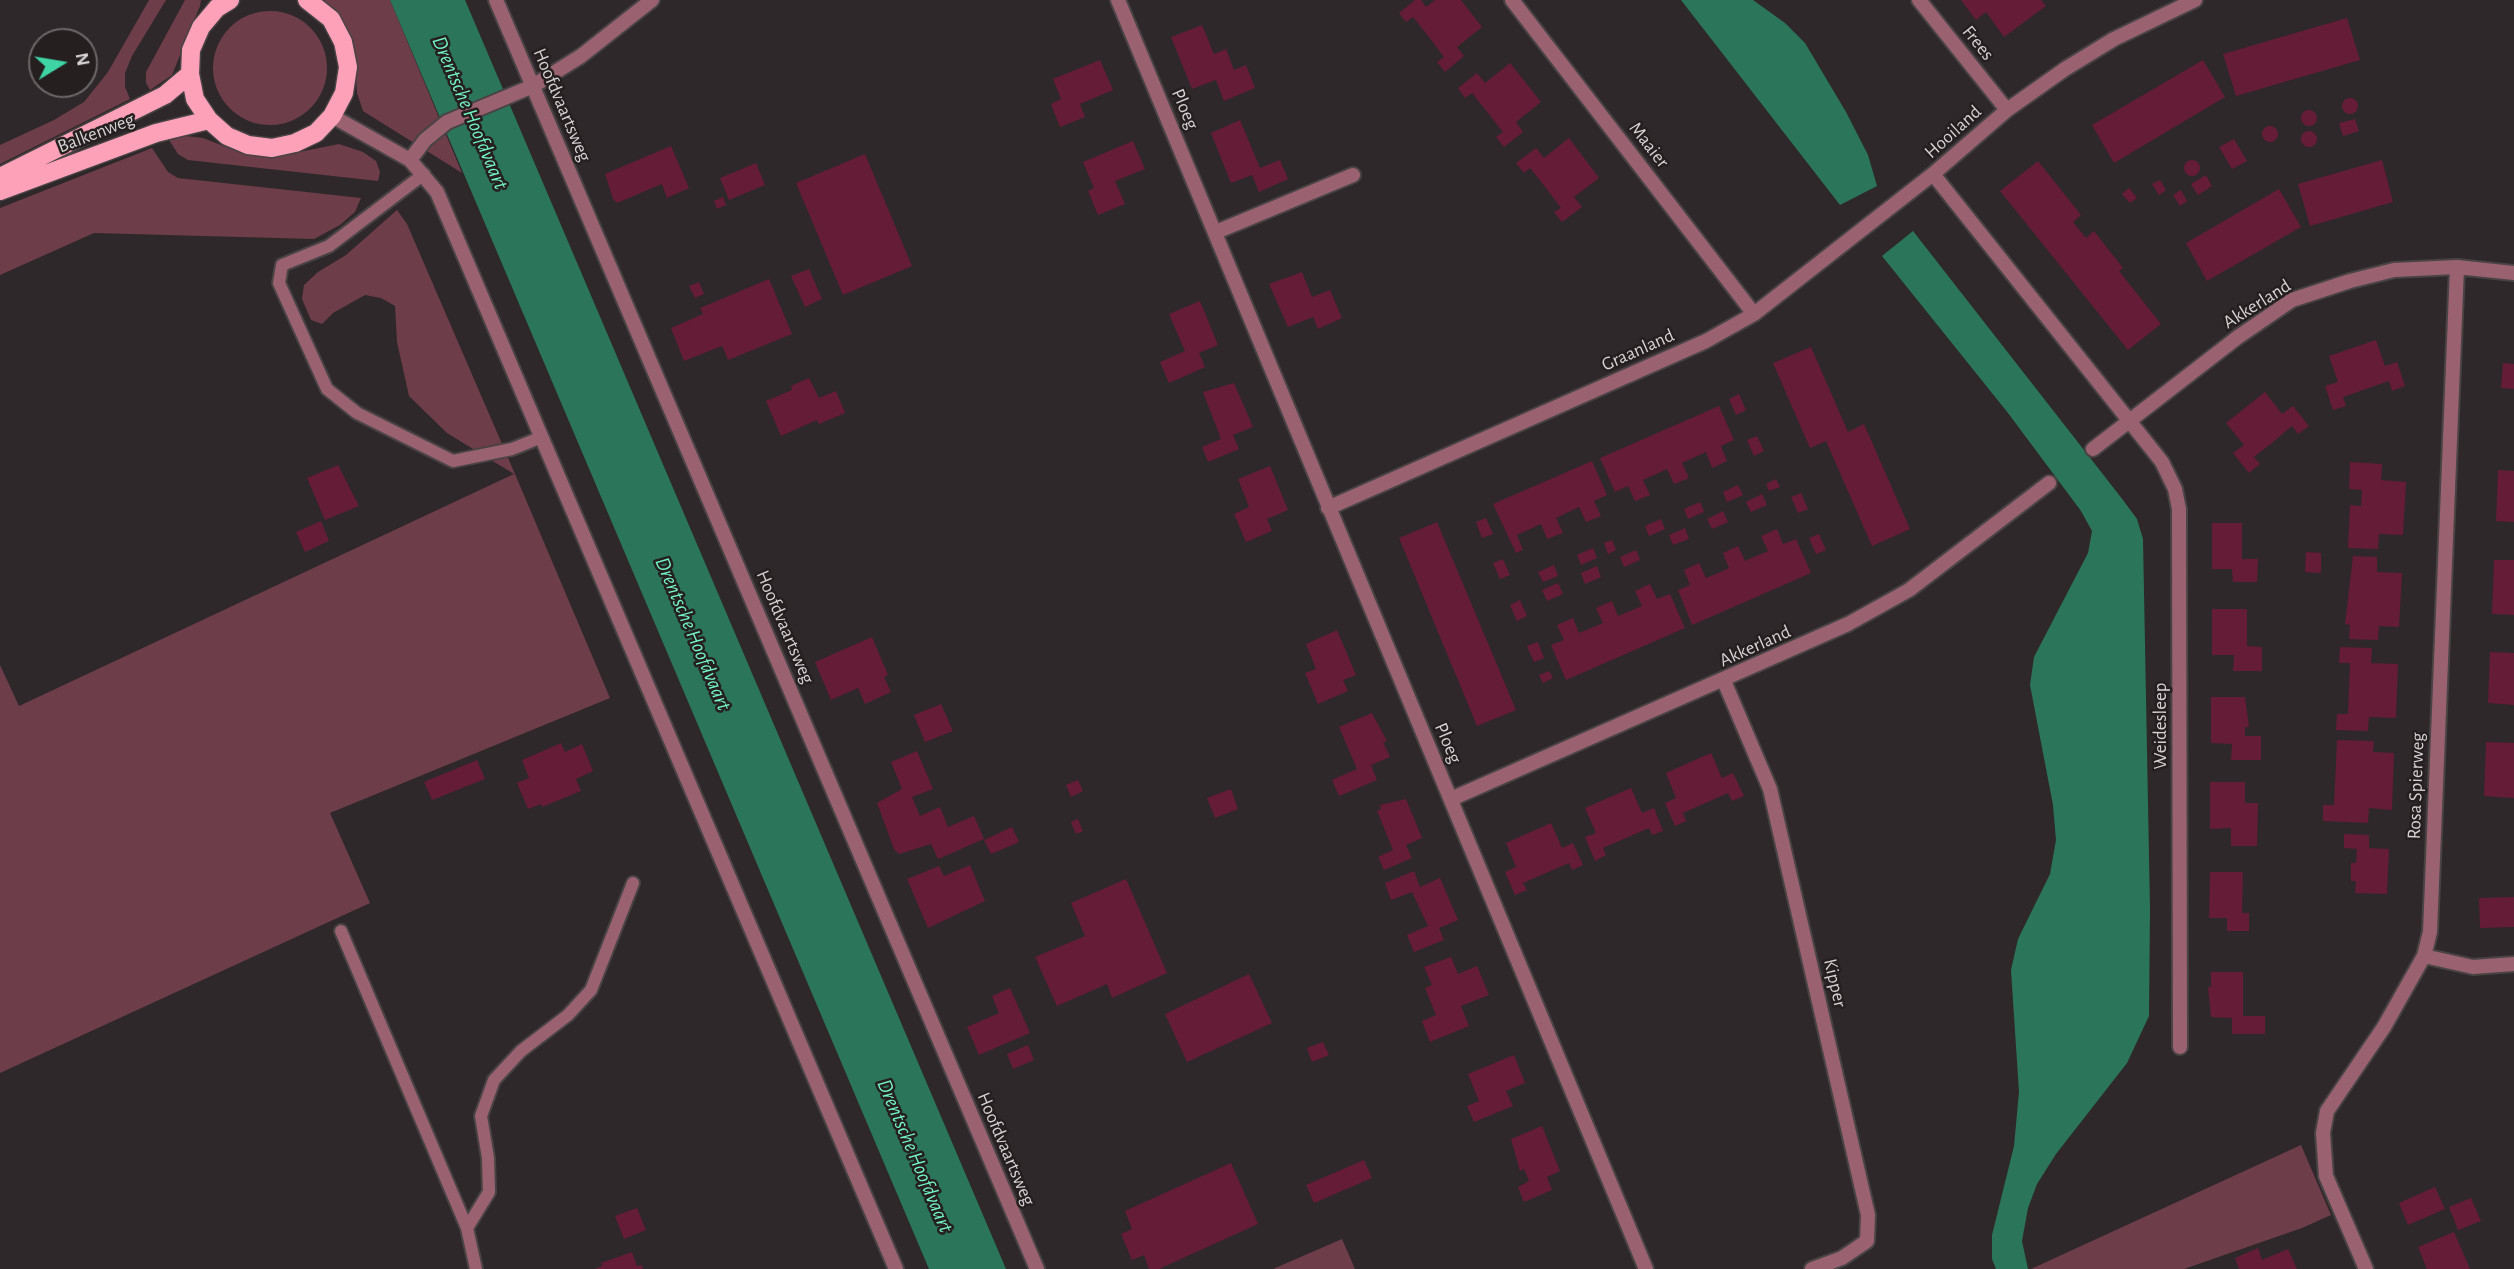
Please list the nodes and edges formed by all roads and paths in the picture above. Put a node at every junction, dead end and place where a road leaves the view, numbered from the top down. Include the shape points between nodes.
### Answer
1 (307, 0) edge
2 (496, 0) edge
3 (652, 0) edge
4 (1118, 0) edge
5 (1512, 0) edge
6 (1919, 0) edge
7 (2195, 0) edge
8 (221, 3) edge
9 (190, 74) junction
10 (533, 86) junction
11 (2007, 110) junction
12 (332, 116) junction
13 (208, 121) junction
14 (410, 160) junction
15 (424, 174) junction
16 (1933, 174) junction
17 (1353, 175) dead end
18 (0, 177) edge
19 (0, 191) edge
20 (1216, 232) junction
21 (2457, 267) junction
22 (2514, 273) edge
23 (1754, 314) junction
24 (2128, 421) junction
25 (542, 437) junction
26 (2093, 449) dead end
27 (2049, 483) dead end
28 (1328, 508) junction
29 (1724, 681) junction
30 (1451, 799) junction
31 (634, 883) dead end
32 (341, 931) dead end
33 (2424, 956) junction
34 (2514, 964) edge
35 (2180, 1047) dead end
36 (467, 1228) junction
37 (476, 1269) edge
38 (897, 1269) edge
39 (1037, 1269) edge
40 (1646, 1269) edge
41 (1812, 1269) edge
42 (2366, 1269) edge

1 - 12 main road via 331,19 343,42 348,67 344,93
2 - 10 street, Hoofdvaartsweg
3 - 10 street via 582,56
4 - 20 street, Ploeg
5 - 23 street, Maaier
6 - 11 street, Frees
7 - 11 street, Hooiland via 2114,39
8 - 9 main road via 196,38
9 - 13 main road via 195,99
9 - 18 main road, Balkenweg via 164,95
10 - 14 street via 447,122
10 - 39 street, Hoofdvaartsweg
11 - 16 street, Hooiland
12 - 13 main road via 316,133 295,144 272,148 226,136
12 - 14 street
13 - 19 main road, Balkenweg via 156,133
14 - 15 street
15 - 25 street via 449,218
15 - 25 lane via 329,246 282,265 279,283 321,377 341,403 453,461 512,449
16 - 23 street, Graanland
16 - 24 street, Hooiland
17 - 20 street
20 - 28 street, Ploeg
21 - 22 street, Akkerland
21 - 24 street, Akkerland via 2394,270 2292,300
21 - 33 street, Rosa Spierweg via 2430,932
23 - 28 street, Graanland via 1706,341
24 - 26 street, Akkerland
24 - 35 street, Weidesleep via 2162,463 2179,509
25 - 38 street
27 - 29 street, Akkerland via 1909,590 1848,624
28 - 30 street, Ploeg
29 - 30 street, Akkerland
29 - 41 street, Kipper via 1770,789 1868,1215 1867,1241 1842,1258
30 - 40 street, Ploeg
31 - 36 lane via 591,990 494,1080 481,1116 489,1192
32 - 36 lane
33 - 34 street via 2473,967
33 - 42 street, Rosa Spierweg via 2384,1027 2327,1111 2323,1133 2326,1176
36 - 37 lane

